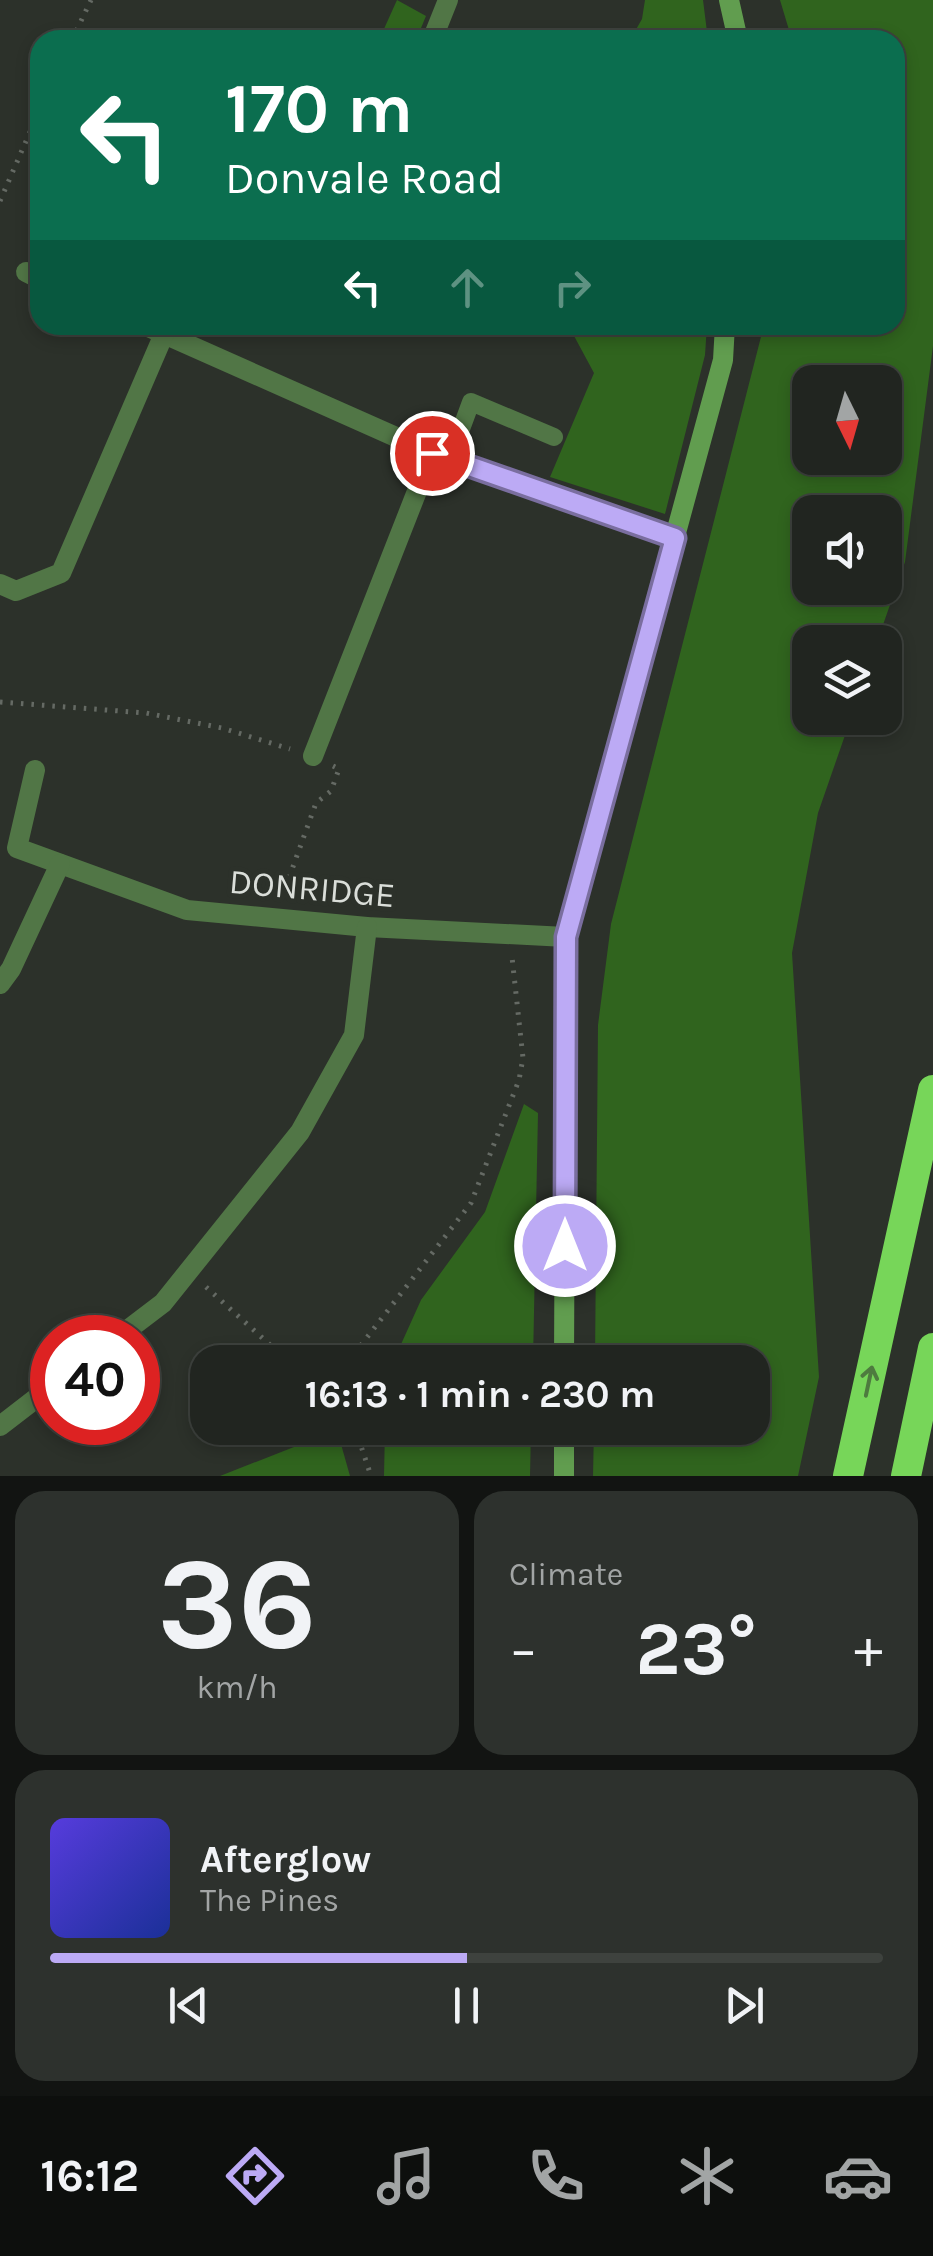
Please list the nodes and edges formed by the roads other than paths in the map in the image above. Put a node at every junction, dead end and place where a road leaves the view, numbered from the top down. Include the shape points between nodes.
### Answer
1 (448, 0) edge
2 (729, 0) edge
3 (436, 30) edge
4 (736, 30) edge
5 (164, 335) edge
6 (166, 335) edge
7 (724, 335) edge
8 (554, 437) dead end
9 (441, 456) junction
10 (675, 538) junction
11 (0, 584) edge
12 (313, 756) road end
13 (34, 770) dead end
14 (60, 864) junction
15 (367, 926) junction
16 (566, 937) junction
17 (0, 984) edge
18 (933, 1090) edge
19 (148, 1315) edge
20 (564, 1345) edge
21 (933, 1348) edge
22 (30, 1403) edge
23 (0, 1426) edge
24 (564, 1445) edge
25 (564, 1476) edge
26 (848, 1476) edge
27 (906, 1476) edge

1 - 3 street
2 - 4 street
5 - 11 street via 61,573 16,591
6 - 9 street
7 - 10 street
8 - 9 lane via 471,402
9 - 10 street
9 - 12 street
10 - 16 street
13 - 14 street, DONRIDGE via 17,848
14 - 15 street, DONRIDGE via 187,910
14 - 17 street
15 - 16 street, DONRIDGE
15 - 19 street via 354,1035 300,1132
16 - 20 street
26 -> 18 highway
21 - 27 highway
22 - 23 street
24 - 25 street

